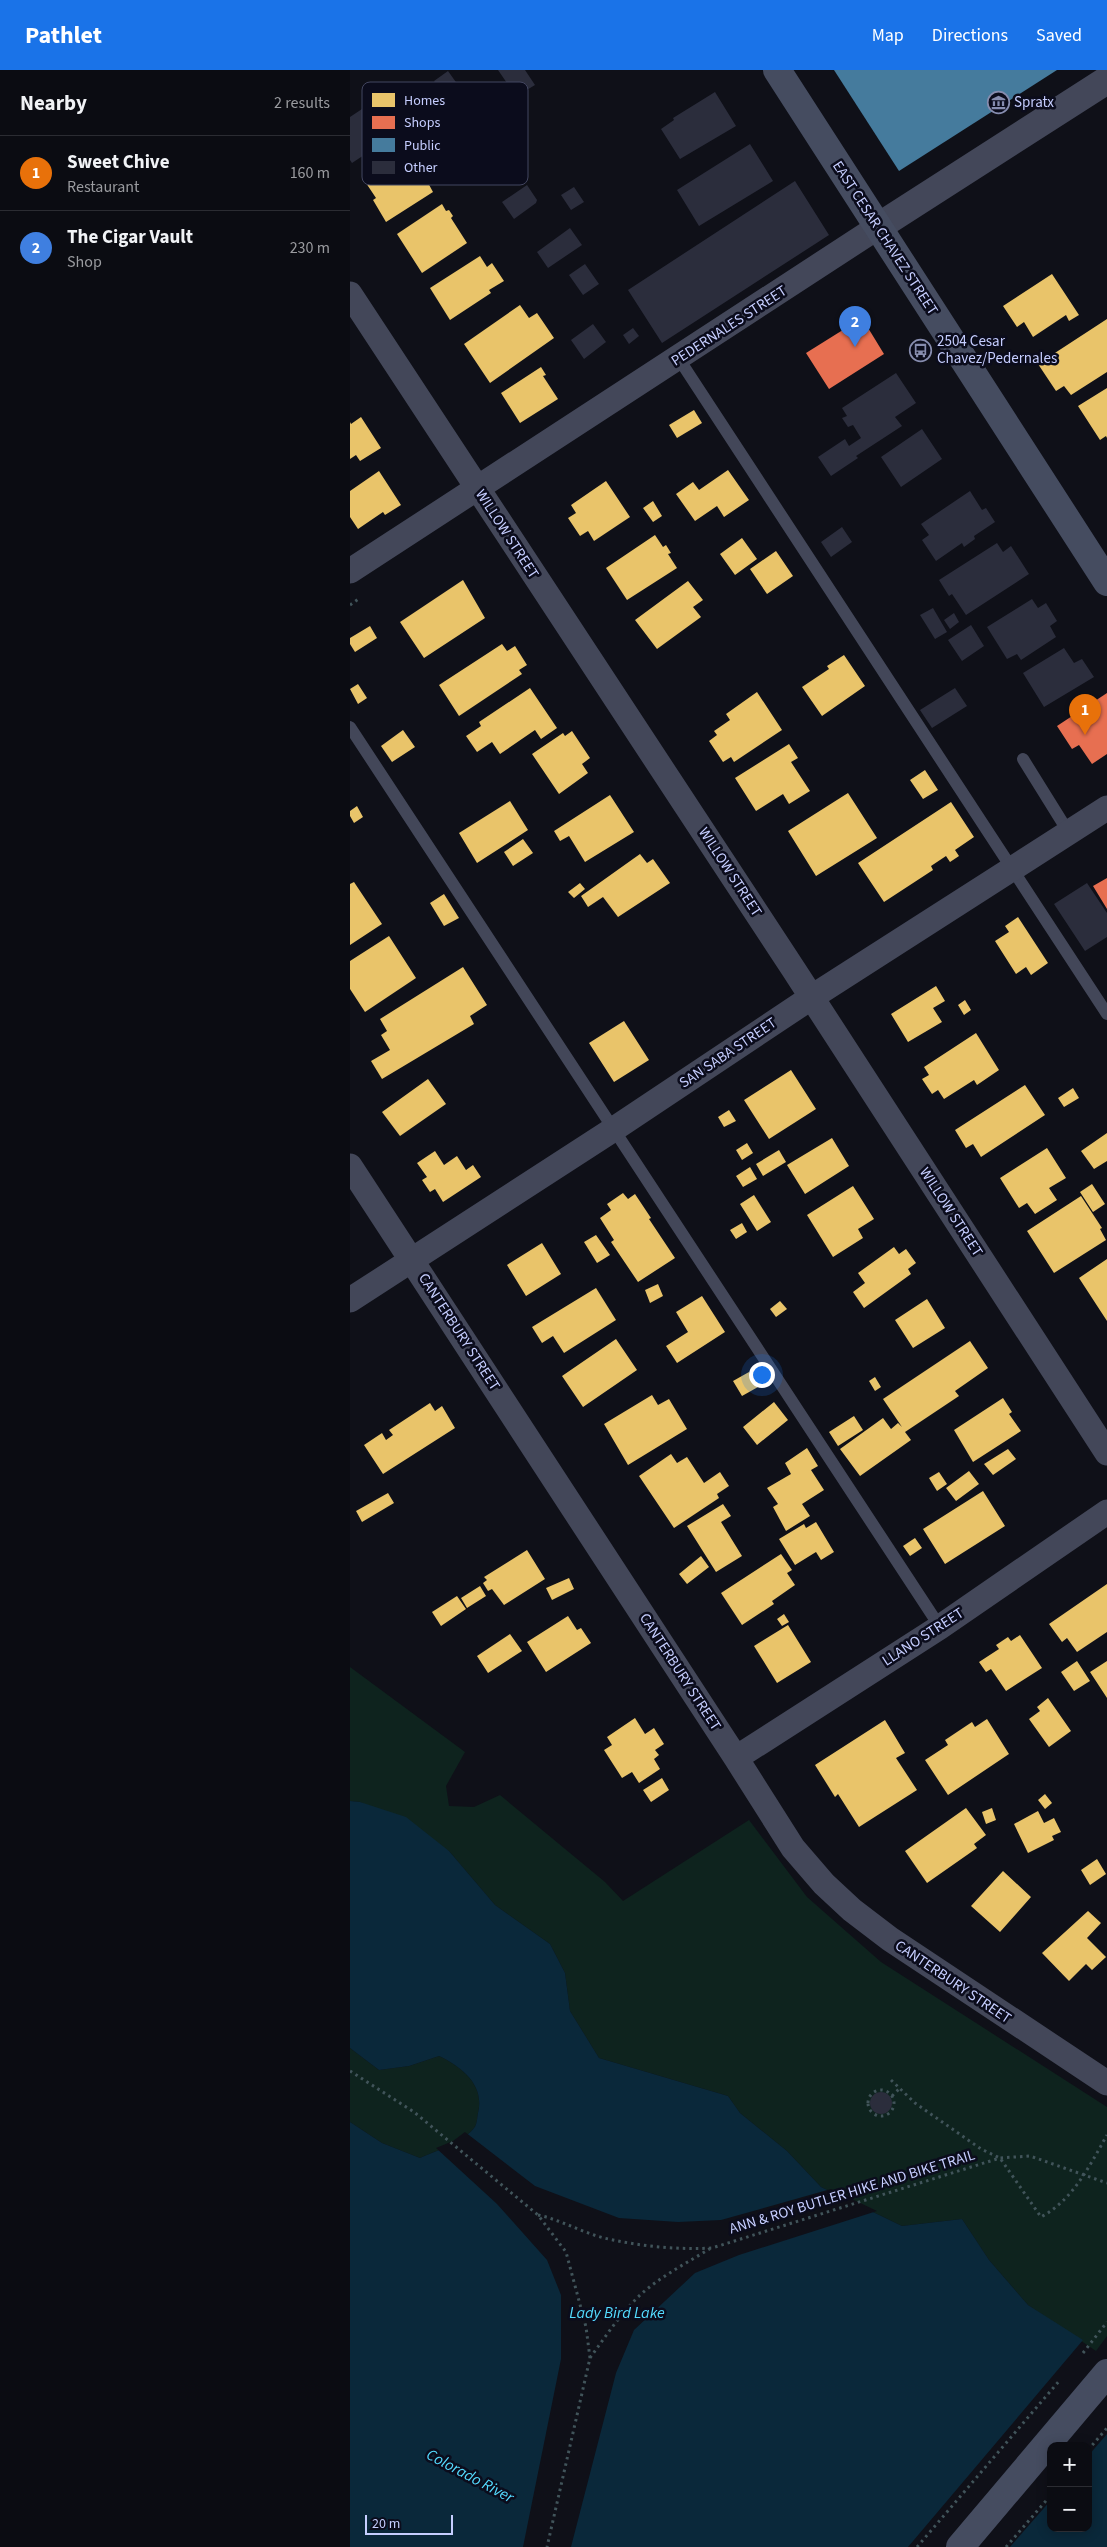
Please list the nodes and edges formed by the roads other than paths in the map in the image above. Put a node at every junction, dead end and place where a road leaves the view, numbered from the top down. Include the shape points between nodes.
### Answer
1 (777, 70) edge
2 (1107, 80) edge
3 (878, 227) junction
4 (350, 294) edge
5 (679, 359) junction
6 (477, 487) junction
7 (350, 572) edge
8 (1107, 582) edge
9 (350, 727) edge
10 (1024, 759) dead end
11 (1107, 808) edge
12 (1068, 833) junction
13 (1014, 870) junction
14 (812, 997) junction
15 (1107, 1014) edge
16 (614, 1129) junction
17 (350, 1166) edge
18 (411, 1259) junction
19 (350, 1300) edge
20 (1107, 1454) edge
21 (1107, 1512) edge
22 (940, 1627) junction
23 (736, 1758) junction
24 (1107, 2083) edge
25 (1107, 2373) edge
26 (960, 2547) edge

1 - 3 main road, EAST CESAR CHAVEZ STREET
2 - 3 street, PEDERNALES STREET
3 - 5 street, PEDERNALES STREET
3 - 8 main road, EAST CESAR CHAVEZ STREET
4 - 6 street, WILLOW STREET
5 - 6 street, PEDERNALES STREET
5 - 13 lane
6 - 7 street, PEDERNALES STREET
6 - 14 street, WILLOW STREET
9 - 16 lane
10 - 12 lane
11 - 12 street, SAN SABA STREET
12 - 13 street, SAN SABA STREET
13 - 14 street, SAN SABA STREET
13 - 15 lane
14 - 16 street, SAN SABA STREET
14 - 20 street, WILLOW STREET
16 - 18 street, SAN SABA STREET
16 - 22 lane
17 - 18 street, CANTERBURY STREET
18 - 19 street, SAN SABA STREET
18 - 23 street, CANTERBURY STREET
21 - 22 street, LLANO STREET
22 - 23 street, LLANO STREET
23 - 24 street, CANTERBURY STREET via 792,1848 852,1910 898,1945
25 - 26 main road

